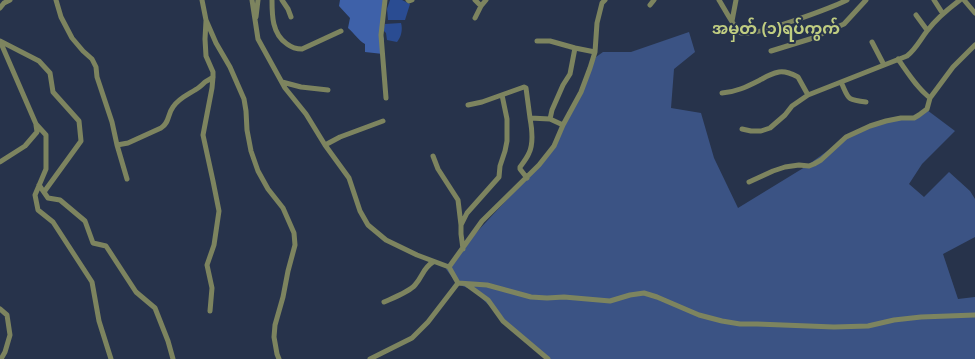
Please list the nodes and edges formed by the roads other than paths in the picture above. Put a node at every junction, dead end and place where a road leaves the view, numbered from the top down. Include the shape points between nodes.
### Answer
1 (10, 0) edge
2 (56, 0) edge
3 (202, 0) edge
4 (252, 0) edge
5 (258, 0) edge
6 (272, 0) edge
7 (282, 0) edge
8 (385, 0) edge
9 (408, 0) edge
10 (412, 0) edge
11 (475, 0) edge
12 (486, 0) edge
13 (605, 0) edge
14 (719, 0) edge
15 (736, 0) edge
16 (846, 0) edge
17 (866, 0) edge
18 (934, 0) edge
19 (960, 0) edge
20 (964, 0) edge
21 (482, 6) junction
22 (0, 8) edge
23 (975, 13) edge
24 (943, 14) junction
25 (916, 15) dead end
26 (291, 17) dead end
27 (475, 18) dead end
28 (206, 20) junction
29 (732, 21) junction
30 (256, 24) junction
31 (927, 30) junction
32 (341, 31) dead end
33 (537, 41) dead end
34 (872, 42) dead end
35 (975, 45) edge
36 (575, 48) junction
37 (771, 50) dead end
38 (595, 52) junction
39 (898, 59) junction
40 (884, 65) junction
41 (213, 77) junction
42 (282, 82) junction
43 (841, 82) junction
44 (328, 90) dead end
45 (722, 93) dead end
46 (502, 95) junction
47 (808, 95) junction
48 (386, 98) dead end
49 (930, 98) junction
50 (866, 102) dead end
51 (468, 105) dead end
52 (530, 118) junction
53 (550, 119) junction
54 (383, 121) dead end
55 (36, 124) junction
56 (563, 124) junction
57 (742, 129) dead end
58 (118, 145) junction
59 (325, 145) junction
60 (433, 156) dead end
61 (0, 162) edge
62 (527, 178) junction
63 (127, 180) dead end
64 (748, 182) dead end
65 (39, 185) junction
66 (44, 192) junction
67 (461, 225) junction
68 (463, 248) junction
69 (433, 262) junction
70 (449, 268) junction
71 (458, 283) junction
72 (465, 283) junction
73 (384, 302) dead end
74 (0, 309) edge
75 (210, 311) dead end
76 (975, 315) edge
77 (540, 357) edge
78 (1, 359) edge
79 (111, 359) edge
80 (172, 359) edge
81 (279, 359) edge
82 (370, 359) edge
83 (548, 359) edge

1 - 22 street
2 - 58 street via 60,17 72,38 92,59 96,67
3 - 28 street
4 - 30 street
5 - 30 street
6 - 32 street via 273,22 278,35 290,46 302,49
7 - 26 street
8 - 48 street via 381,35
9 - 10 street
11 - 21 street
12 - 21 street
13 - 38 street via 597,23
14 - 29 street
15 - 29 street
16 - 29 street via 758,32 742,34 737,31
17 - 37 street via 844,24 810,39
18 - 24 street
19 - 24 street
20 - 23 street
21 - 27 street
24 - 31 street
25 - 31 street
28 - 41 street via 206,56
28 - 81 street via 244,99 248,137 258,171 283,208 294,233 295,245 274,337
30 - 42 street via 258,39
31 - 39 street via 913,51
33 - 36 street via 550,41
34 - 40 street
35 - 49 street via 952,67
36 - 38 street
36 - 53 street via 570,74
38 - 56 street via 581,92
39 - 40 street
39 - 49 street
40 - 43 street
41 - 58 street via 176,103 164,126
41 - 75 street via 204,135 219,211 214,245 207,265 212,288
42 - 44 street
42 - 59 street
43 - 47 street
43 - 50 street via 850,99
45 - 47 street via 744,88 779,72 798,77
46 - 51 street
46 - 52 street via 522,87 526,88
46 - 67 street via 508,141 499,177 478,199
47 - 57 street via 792,106 770,128 761,131
49 - 64 street via 926,109 914,118 901,118 870,126 846,136 814,164 785,166
52 - 53 street
52 - 62 street via 531,148 520,167
53 - 56 street
54 - 59 street
55 - 61 street via 37,132 25,146
55 - 65 street via 46,135 46,169
55 - 66 street via 0,41 39,61 50,73 53,92 79,121 81,141
56 - 62 street via 554,146
58 - 63 street
59 - 69 street via 349,178 360,211 368,225 386,240
60 - 67 street via 438,169 458,200
62 - 68 street via 482,221
65 - 66 street
65 - 79 street via 35,195 38,210 53,222 92,282 99,321
66 - 80 street via 48,198 60,200 85,221 93,243 106,246 136,292 155,308
67 - 68 street
68 - 70 street
69 - 70 street
69 - 73 street via 425,267 416,284
70 - 71 street
71 - 72 street
71 - 82 street via 428,322 412,338
72 - 76 street via 487,285 531,296 610,302 644,293 657,296 699,315 740,324 868,326 921,317
72 - 77 street via 488,300 503,321
74 - 78 street via 7,314 10,335
77 - 83 street

